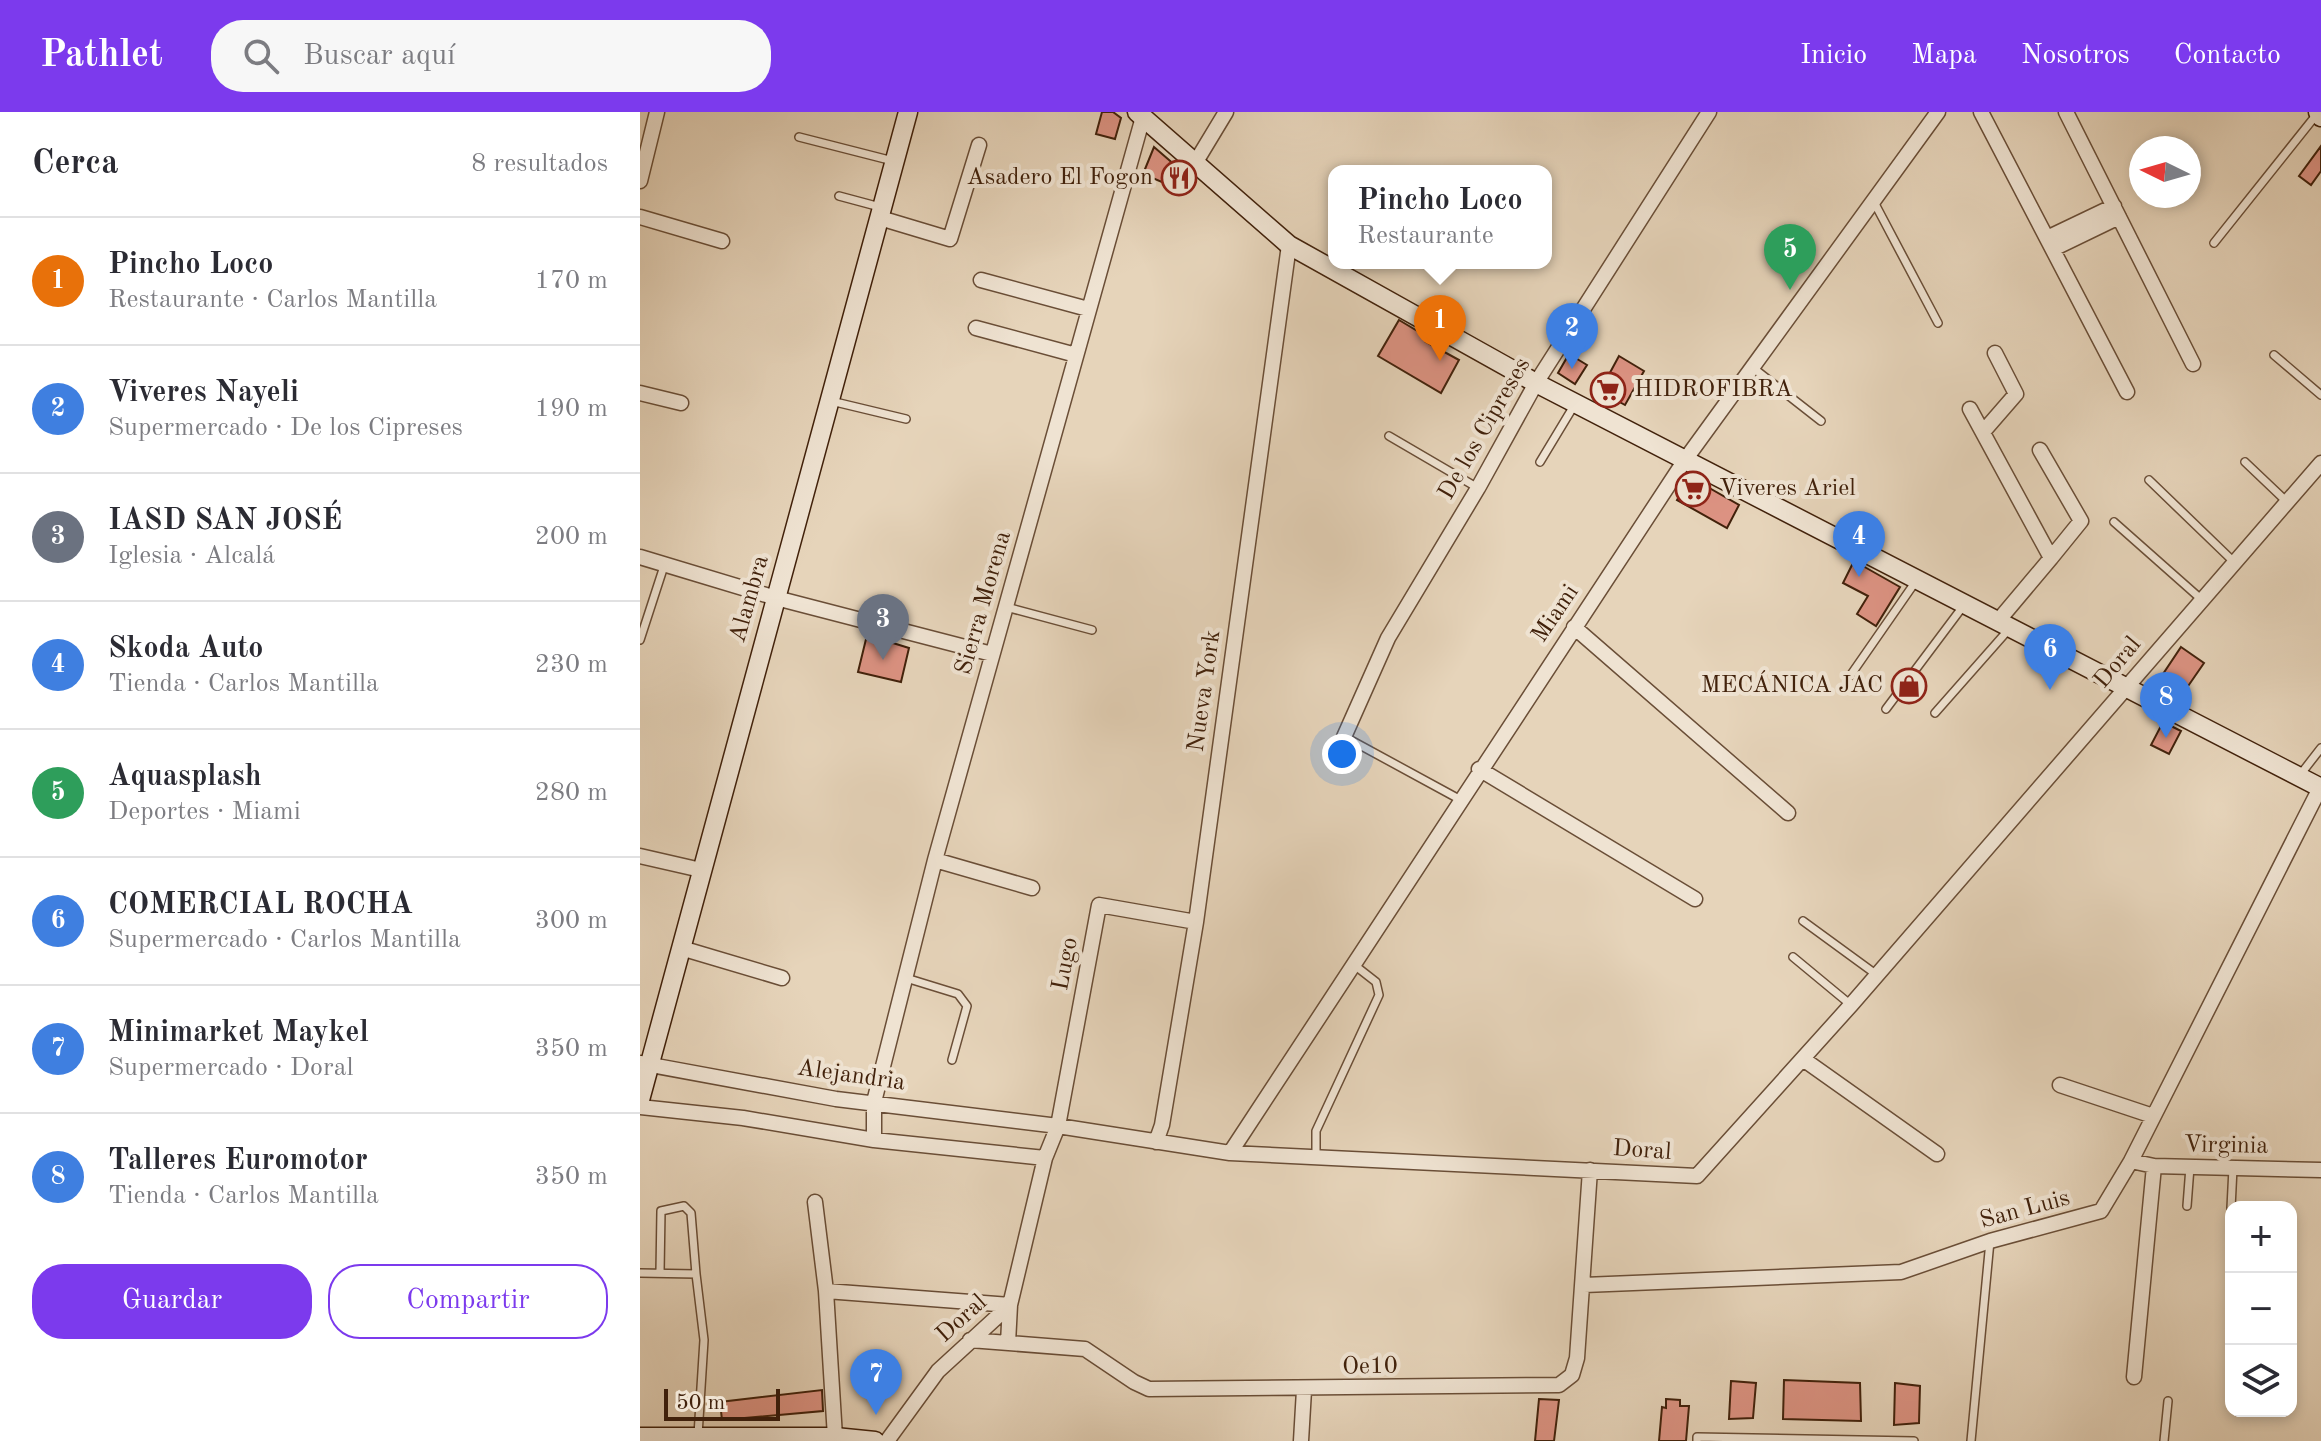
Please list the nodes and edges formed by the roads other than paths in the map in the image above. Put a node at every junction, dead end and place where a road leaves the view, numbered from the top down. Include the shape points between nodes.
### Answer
1 (657, 112) edge
2 (908, 112) edge
3 (1226, 112) edge
4 (1709, 112) edge
5 (1938, 112) edge
6 (1981, 112) edge
7 (2066, 112) edge
8 (1140, 114) edge
9 (2319, 114) edge
10 (799, 137) dead end
11 (979, 145) dead end
12 (895, 161) junction
13 (1194, 165) junction
14 (640, 181) edge
15 (839, 196) dead end
16 (1872, 200) junction
17 (2117, 212) junction
18 (881, 213) junction
19 (640, 217) edge
20 (722, 241) dead end
21 (2214, 243) dead end
22 (2050, 244) junction
23 (1289, 245) junction
24 (1328, 267) edge
25 (1332, 269) edge
26 (981, 280) dead end
27 (1088, 309) junction
28 (1938, 323) dead end
29 (976, 328) dead end
30 (1995, 353) dead end
31 (1076, 355) junction
32 (2274, 355) dead end
33 (2193, 364) dead end
34 (1752, 367) junction
35 (1536, 383) junction
36 (2127, 392) dead end
37 (640, 393) edge
38 (2321, 395) edge
39 (831, 401) junction
40 (1576, 402) junction
41 (681, 403) dead end
42 (1970, 409) dead end
43 (906, 419) dead end
44 (1821, 421) dead end
45 (1983, 432) junction
46 (1389, 436) dead end
47 (2040, 450) dead end
48 (1685, 460) junction
49 (1540, 462) dead end
50 (2245, 462) dead end
51 (2321, 463) edge
52 (2149, 480) dead end
53 (1478, 488) junction
54 (2288, 502) junction
55 (2114, 522) dead end
56 (640, 557) edge
57 (2051, 558) junction
58 (665, 563) junction
59 (2235, 563) junction
60 (1916, 581) junction
61 (776, 598) junction
62 (2201, 599) junction
63 (1965, 604) junction
64 (1006, 607) junction
65 (2005, 624) junction
66 (1574, 627) junction
67 (1092, 630) dead end
68 (640, 640) edge
69 (992, 654) junction
70 (1850, 676) dead end
71 (2128, 686) junction
72 (1886, 709) dead end
73 (1935, 713) dead end
74 (1344, 737) joint
75 (2321, 748) edge
76 (1479, 769) junction
77 (2299, 777) junction
78 (2321, 788) edge
79 (1459, 799) junction
80 (1788, 813) dead end
81 (640, 856) edge
82 (935, 860) junction
83 (701, 870) junction
84 (1032, 888) dead end
85 (1695, 899) dead end
86 (1803, 921) dead end
87 (1196, 922) junction
88 (681, 948) junction
89 (1793, 957) dead end
90 (1352, 964) junction
91 (1877, 975) junction
92 (782, 978) dead end
93 (906, 978) junction
94 (1851, 1005) junction
95 (1803, 1059) junction
96 (952, 1060) dead end
97 (644, 1064) edge
98 (2060, 1085) dead end
99 (640, 1100) edge
100 (874, 1102) junction
101 (640, 1107) edge
102 (2153, 1116) junction
103 (1058, 1126) junction
104 (874, 1140) junction
105 (1156, 1142) junction
106 (1230, 1153) junction
107 (1937, 1154) dead end
108 (1316, 1156) junction
109 (1045, 1158) junction
110 (2131, 1161) junction
111 (2154, 1166) junction
112 (2190, 1167) junction
113 (2233, 1168) junction
114 (1590, 1170) junction
115 (2321, 1170) edge
116 (2231, 1201) edge
117 (815, 1202) dead end
118 (2187, 1206) dead end
119 (1990, 1241) junction
120 (660, 1272) junction
121 (640, 1273) edge
122 (696, 1274) junction
123 (1584, 1285) junction
124 (826, 1291) junction
125 (1010, 1305) junction
126 (970, 1340) junction
127 (1008, 1343) junction
128 (2134, 1377) dead end
129 (1304, 1390) junction
130 (2168, 1401) dead end
131 (640, 1437) edge
132 (698, 1437) junction
133 (835, 1437) junction
134 (875, 1441) edge
135 (887, 1441) edge
136 (1301, 1441) edge
137 (1697, 1441) edge
138 (1914, 1441) edge
139 (1971, 1441) edge
140 (2164, 1441) edge

1 - 14 street
2 - 12 street, Alambra
3 - 13 street
4 - 35 street, De los Cipreses
5 - 16 street, Miami
6 - 22 street
7 - 17 street
8 - 13 street
8 - 27 street, Sierra Morena
9 - 21 lane
10 - 12 lane
11 - 18 street via 950,239
12 - 18 street, Alambra
13 - 23 street
15 - 18 lane
16 - 28 lane
16 - 34 street, Miami
17 - 22 street
17 - 33 street
18 - 39 street, Alambra
19 - 20 street
22 - 36 street
23 - 24 street
23 - 87 street, Nueva York
25 - 35 street
26 - 27 street
27 - 31 street, Sierra Morena
29 - 31 street
30 - 45 street via 2016,394
31 - 64 street, Sierra Morena
32 - 38 lane
34 - 44 lane
34 - 48 street, Miami
35 - 40 street
35 - 53 street, De los Cipreses
37 - 41 street
39 - 43 lane
39 - 61 street, Alambra
40 - 48 street
40 - 49 lane
42 - 45 street
45 - 57 street
46 - 53 lane
47 - 57 street via 2081,521
48 - 60 street
48 - 66 street, Miami
50 - 54 lane
51 - 54 street, Doral
52 - 59 lane
53 - 74 street, De los Cipreses via 1388,638
54 - 59 street, Doral
55 - 62 lane
56 - 58 street
57 - 65 street
58 - 61 street
58 - 68 lane
59 - 62 street, Doral
60 - 63 street
60 - 70 lane
61 - 69 street
61 - 83 street, Alambra
62 - 71 street, Doral
63 - 65 street
63 - 72 lane
64 - 67 lane
64 - 69 street, Sierra Morena
65 - 71 street
65 - 73 lane
66 - 76 street, Miami
66 - 80 street
69 - 82 street, Sierra Morena
71 - 77 street
71 - 91 street, Doral
74 - 79 lane
75 - 77 lane
76 - 79 street, Miami
76 - 85 street
77 - 78 street
78 - 102 street, San Luis
79 - 90 street, Miami
81 - 83 street
82 - 84 street
82 - 93 street, Sierra Morena
83 - 88 street, Alambra
86 - 91 lane
87 - 103 street, Lugo via 1099,905
87 - 105 street, Nueva York
88 - 92 street
88 - 97 street, Alambra
89 - 94 lane
90 - 106 street, Miami
90 - 108 lane via 1376,982 1379,995 1316,1131
91 - 94 street, Doral
93 - 96 lane via 964,999 967,1006
93 - 100 street, Sierra Morena
94 - 95 street, Doral
95 - 107 street
95 - 114 street, Doral via 1697,1176
97 - 99 street, Alambra
97 - 100 street, Alejandria
98 - 102 street
100 - 103 street, Alejandria
100 - 104 street, Sierra Morena
101 - 104 street
102 - 110 street, San Luis
103 - 105 street, Doral
103 - 109 street, Doral
104 - 109 street
105 - 106 street, Doral
106 - 108 street, Doral
108 - 114 street, Doral
109 - 125 street, Doral
110 - 111 street, Virginia
110 - 119 street, San Luis via 2101,1211
111 - 112 street, Virginia
111 - 128 street
112 - 113 street, Virginia
112 - 118 lane
113 - 115 street, Virginia
113 - 116 lane
114 - 123 street, Oe10
117 - 124 street
119 - 123 street, San Luis via 1901,1272
119 - 139 lane
120 - 121 lane
120 - 122 lane
120 - 122 lane via 661,1211 684,1206 691,1213
122 - 132 lane via 704,1340
123 - 129 street, Oe10 via 1577,1358 1572,1375 1559,1385
124 - 125 street
124 - 133 street
125 - 126 street, Doral
125 - 127 street
126 - 127 street, Oe10
126 - 135 street, Doral via 916,1397
127 - 129 street, Oe10 via 1085,1349 1149,1389
129 - 136 street
130 - 140 lane
131 - 132 street
132 - 133 street
133 - 134 street
137 - 138 lane

